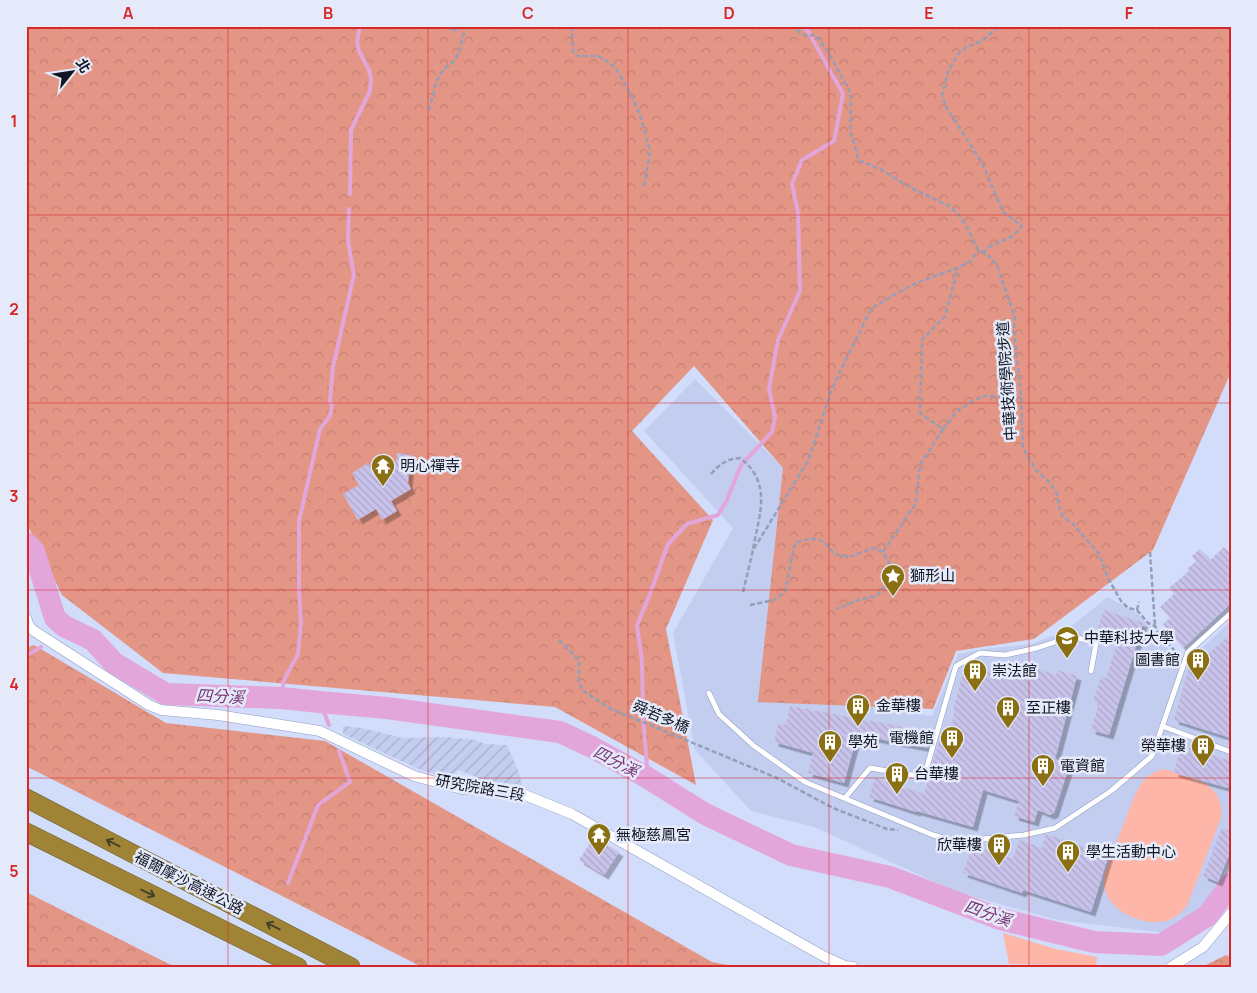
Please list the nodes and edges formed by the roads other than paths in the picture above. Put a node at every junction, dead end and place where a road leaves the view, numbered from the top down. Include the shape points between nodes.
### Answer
1 (1231, 613) edge
2 (26, 618) edge
3 (30, 632) edge
4 (1092, 671) dead end
5 (709, 693) dead end
6 (1162, 726) junction
7 (1231, 752) edge
8 (26, 798) edge
9 (845, 798) junction
10 (26, 832) edge
11 (1231, 914) edge
12 (294, 965) edge
13 (351, 967) edge
14 (853, 967) edge
15 (1171, 967) edge

1 - 6 lane via 1186,655
2 - 3 street
3 - 14 street, 研究院路三段 via 139,700 161,710 218,714 320,731 414,776 462,789 520,793 572,814 825,957
4 - 9 lane via 1096,644 1073,636 1005,655 980,653 956,666 924,777 870,768
5 - 9 lane via 719,714 754,746 805,782
6 - 7 lane
6 - 9 lane via 1152,756 1111,791 1055,828 973,840 947,838
13 -> 8 highway, 福爾摩沙高速公路
10 -> 12 highway, 福爾摩沙高速公路
11 - 15 street via 1203,947

